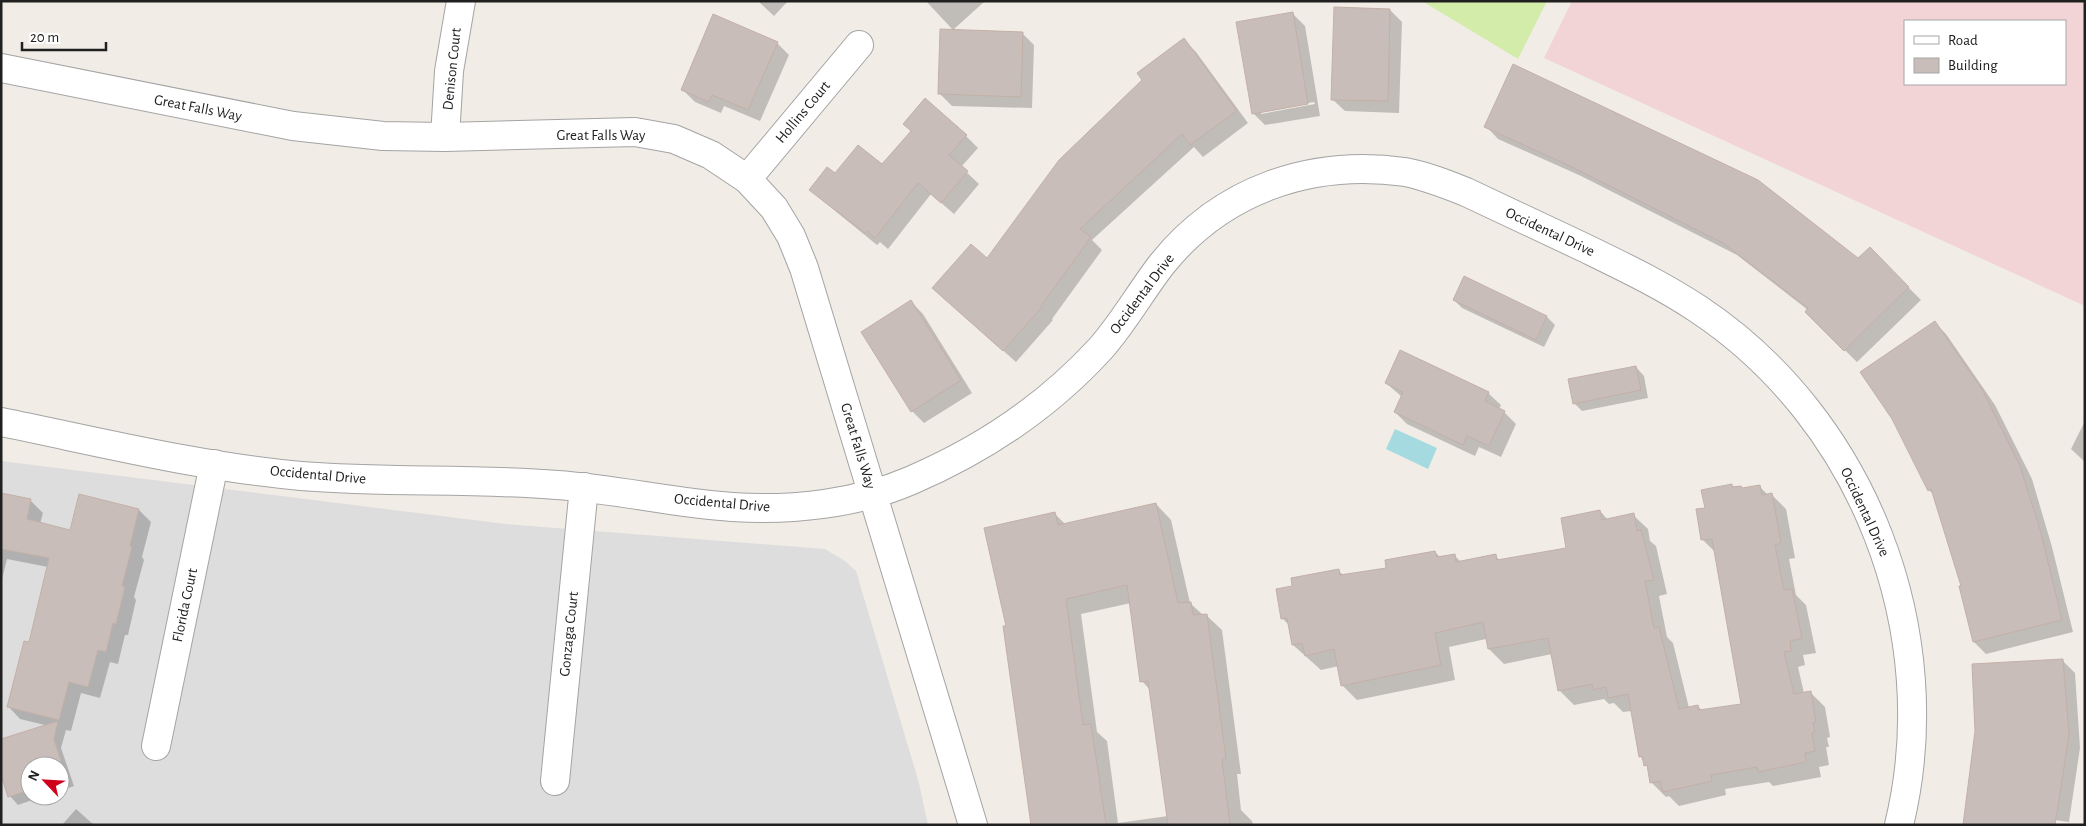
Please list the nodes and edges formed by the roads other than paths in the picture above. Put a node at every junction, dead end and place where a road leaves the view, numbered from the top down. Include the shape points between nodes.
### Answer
1 (461, 1) edge
2 (859, 45) dead end
3 (1, 68) edge
4 (445, 138) junction
5 (747, 179) junction
6 (1, 422) edge
7 (214, 464) junction
8 (584, 487) junction
9 (872, 494) junction
10 (156, 746) dead end
11 (555, 780) dead end
12 (973, 825) edge
13 (1899, 825) edge

1 - 4 street, Denison Court via 448,71
2 - 5 street, Hollins Court
3 - 4 street, Great Falls Way via 293,126 383,136
4 - 5 street, Great Falls Way via 635,132 674,139 711,154
5 - 9 street, Great Falls Way via 774,208 791,236
6 - 7 street, Occidental Drive
7 - 8 street, Occidental Drive via 360,480 512,481
7 - 10 street, Florida Court
8 - 9 street, Occidental Drive via 740,507 779,508
8 - 11 street, Gonzaga Court
9 - 12 street, Great Falls Way
9 - 13 street, Occidental Drive via 906,483 958,459 996,438 1057,392 1100,349 1164,263 1194,231 1247,194 1296,176 1330,170 1361,168 1437,180 1645,277 1699,309 1769,367 1814,419 1839,455 1878,531 1900,605 1910,656 1913,698 1910,766

